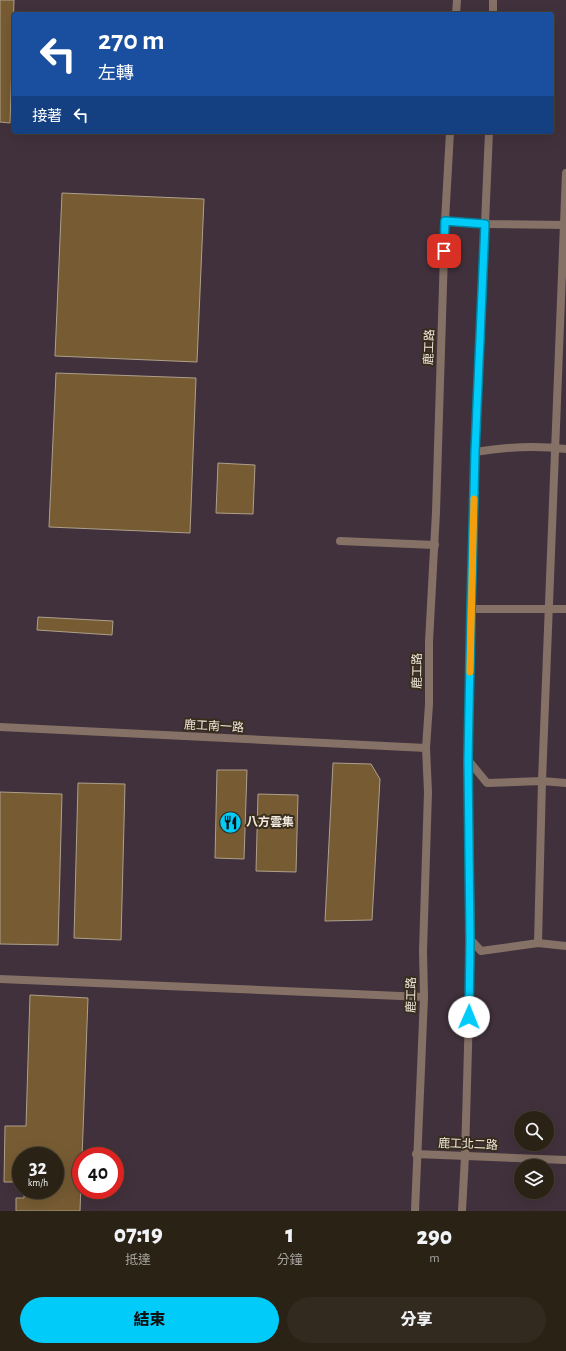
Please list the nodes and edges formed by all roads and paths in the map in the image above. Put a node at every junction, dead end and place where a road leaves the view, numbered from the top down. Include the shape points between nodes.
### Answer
1 (457, 0) edge
2 (493, 0) edge
3 (456, 12) edge
4 (493, 12) edge
5 (450, 134) edge
6 (489, 134) edge
7 (566, 173) edge
8 (445, 221) junction
9 (485, 224) junction
10 (565, 224) edge
11 (555, 447) junction
12 (566, 449) edge
13 (475, 452) junction
14 (340, 541) dead end
15 (435, 545) junction
16 (548, 608) junction
17 (471, 609) junction
18 (566, 609) edge
19 (0, 727) edge
20 (426, 748) junction
21 (468, 760) junction
22 (542, 781) junction
23 (566, 783) edge
24 (470, 940) junction
25 (538, 943) junction
26 (566, 946) edge
27 (0, 979) edge
28 (424, 997) junction
29 (416, 1154) junction
30 (465, 1156) junction
31 (566, 1160) edge
32 (415, 1211) edge
33 (462, 1211) edge

1 - 3 street
2 - 4 street
5 - 8 street, 鹿工路
6 - 9 street
7 - 10 street
8 - 9 street
8 - 15 street, 鹿工路
9 - 10 street
9 - 13 street
10 - 11 street
11 - 12 street
11 - 13 street via 498,448
11 - 16 street
13 - 17 street
14 - 15 street
15 - 20 street, 鹿工路
16 - 17 street
16 - 18 street
16 - 22 street
17 - 21 street
19 - 20 street, 鹿工南一路
20 - 28 street, 鹿工路 via 428,792
21 - 22 street via 487,783
21 - 24 street
22 - 23 street
22 - 25 street
24 - 25 street via 481,951
24 - 30 street
25 - 26 street
27 - 28 street
28 - 29 street, 鹿工路
29 - 30 street, 鹿工北二路
29 - 32 street, 鹿工路
30 - 31 street, 鹿工北二路
30 - 33 street

